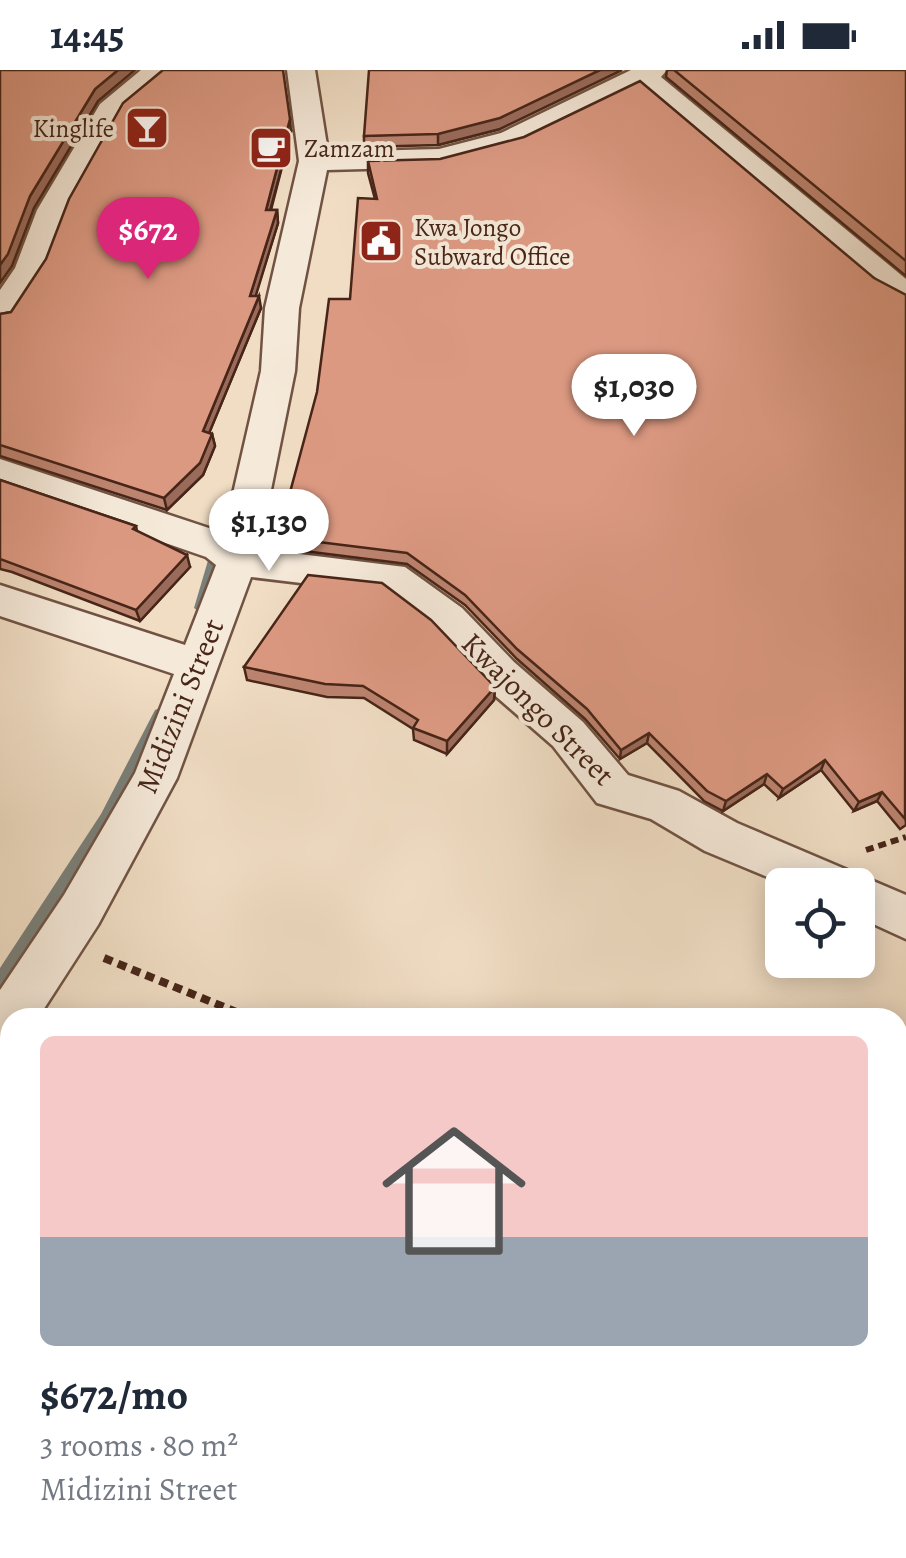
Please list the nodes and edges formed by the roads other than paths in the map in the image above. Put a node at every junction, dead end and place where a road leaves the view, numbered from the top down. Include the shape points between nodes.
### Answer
1 (160, 70) edge
2 (301, 70) edge
3 (648, 72) edge
4 (314, 160) junction
5 (906, 295) edge
6 (0, 314) edge
7 (0, 472) edge
8 (237, 561) junction
9 (0, 600) edge
10 (200, 666) junction
11 (797, 868) edge
12 (875, 902) edge
13 (906, 918) edge
14 (14, 995) edge

1 - 6 street via 110,110 53,210 32,269
2 - 4 street, Midizini Street
3 - 4 street via 512,139 438,158
3 - 5 street via 662,100 745,159
4 - 8 street, Midizini Street
7 - 8 street via 220,547
8 - 10 street, Midizini Street
8 - 11 street, Kwajongo Street via 390,577 448,619 568,734 612,790 663,804
9 - 10 street
10 - 14 street, Midizini Street via 155,778 61,941
12 - 13 street

